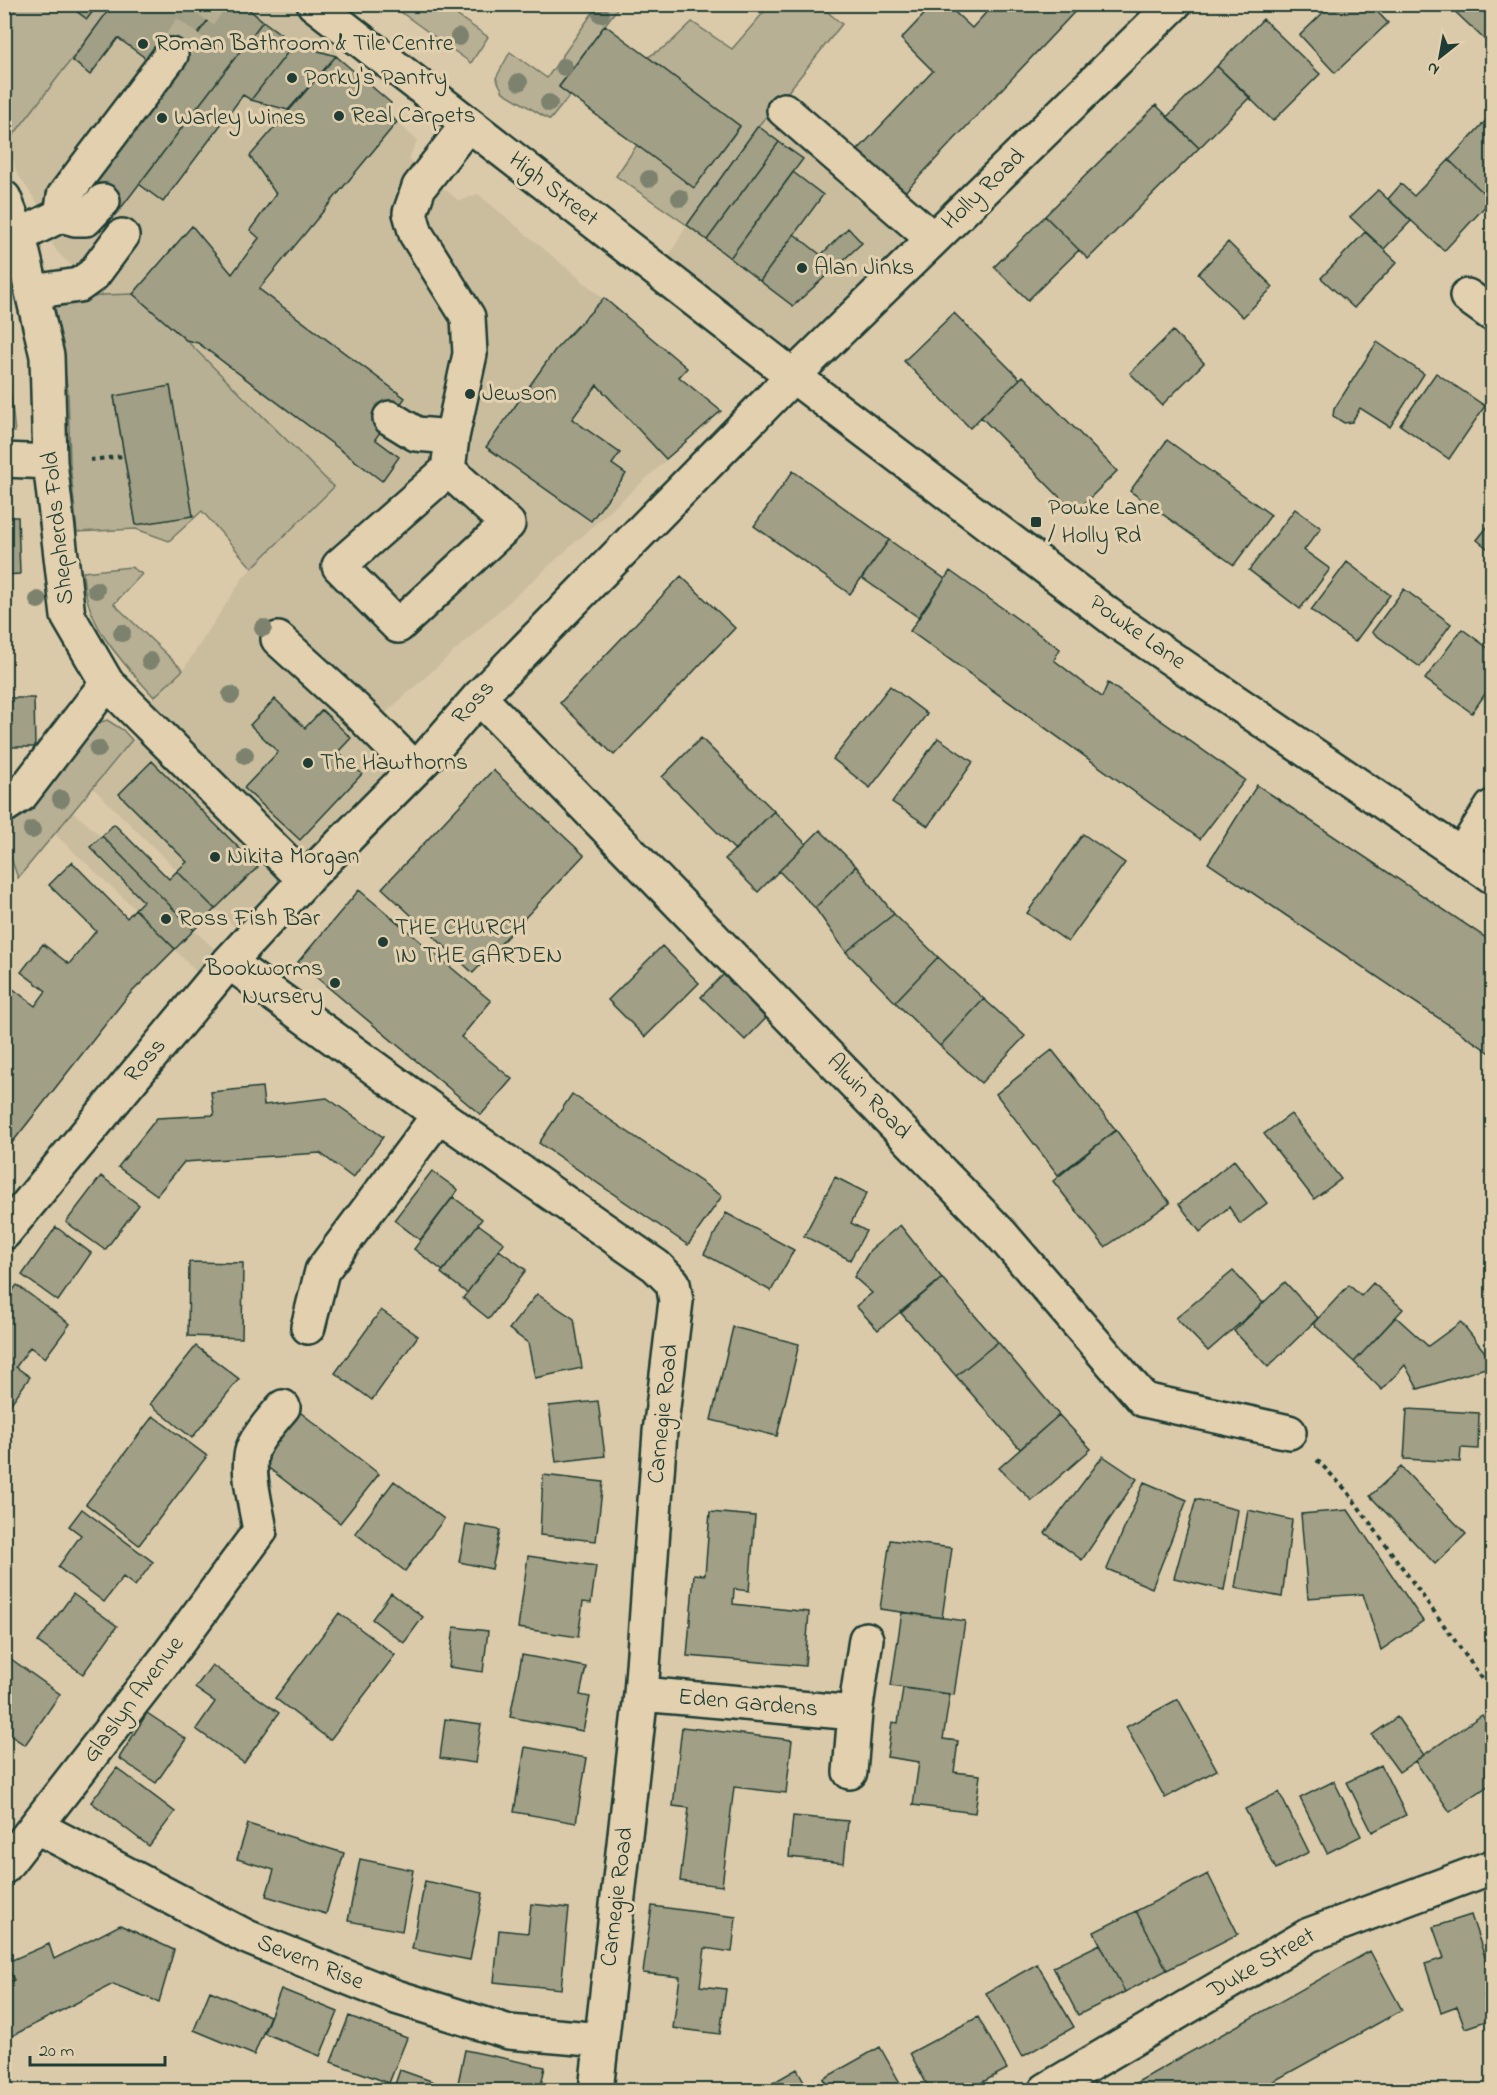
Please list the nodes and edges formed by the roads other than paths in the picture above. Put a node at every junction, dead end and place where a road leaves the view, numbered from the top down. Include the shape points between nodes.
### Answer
1 (314, 4) edge
2 (1174, 4) edge
3 (171, 55) tunnel mouth
4 (783, 110) dead end
5 (468, 124) junction
6 (4, 198) edge
7 (104, 201) dead end
8 (61, 215) junction
9 (19, 236) junction
10 (122, 236) dead end
11 (933, 239) junction
12 (32, 292) junction
13 (793, 376) junction
14 (390, 418) dead end
15 (452, 437) junction
16 (4, 460) edge
17 (50, 462) junction
18 (448, 470) junction
19 (278, 639) dead end
20 (107, 683) junction
21 (479, 697) junction
22 (415, 769) junction
23 (4, 806) edge
24 (1492, 807) edge
25 (1462, 854) junction
26 (1492, 876) edge
27 (305, 880) junction
28 (229, 962) junction
29 (439, 1115) junction
30 (4, 1233) edge
31 (308, 1327) dead end
32 (283, 1407) dead end
33 (1289, 1432) road end
34 (866, 1639) dead end
35 (642, 1695) junction
36 (855, 1713) junction
37 (850, 1772) dead end
38 (38, 1827) junction
39 (4, 1867) edge
40 (1492, 1867) edge
41 (602, 2040) junction
42 (596, 2091) edge
43 (1046, 2091) edge

1 - 5 street, High Street
2 - 11 street, Holly Road
3 - 8 street via 64,196
4 - 11 street
5 - 13 street, High Street
5 - 15 street via 419,187 410,213 416,234 468,317 470,354
6 - 9 street, Shepherds Fold
7 - 8 street via 86,219
8 - 9 street
9 - 12 street, Shepherds Fold
10 - 12 street via 93,275 79,285
11 - 13 street, Holly Road
12 - 17 street, Shepherds Fold via 46,356
13 - 21 street, Ross
13 - 25 street, Powke Lane via 1119,623
14 - 15 street via 416,434
15 - 18 street
16 - 17 street
17 - 20 street, Shepherds Fold via 68,616
18 - 18 street via 508,524 398,626 339,566
19 - 22 street
20 - 23 street via 21,795
20 - 27 street, Shepherds Fold
21 - 22 street, Ross
21 - 33 street, Alwin Road via 1001,1234 1144,1400
22 - 27 street, Ross
24 - 25 street
25 - 26 street, Powke Lane
27 - 28 street, Ross
28 - 29 street, Carnegie Road
28 - 30 street, Ross
29 - 31 street via 322,1271
29 - 35 street, Carnegie Road via 656,1266 674,1283 676,1301 660,1432
32 - 38 street, Glaslyn Avenue via 260,1437 252,1455 250,1468 260,1531
34 - 36 street
35 - 36 street, Eden Gardens
35 - 41 street, Carnegie Road
36 - 37 street
38 - 39 street, Glaslyn Avenue
38 - 41 street, Severn Rise via 247,1937 396,1997 509,2032
40 - 43 street, Duke Street via 1309,1935
41 - 42 street, Carnegie Road

